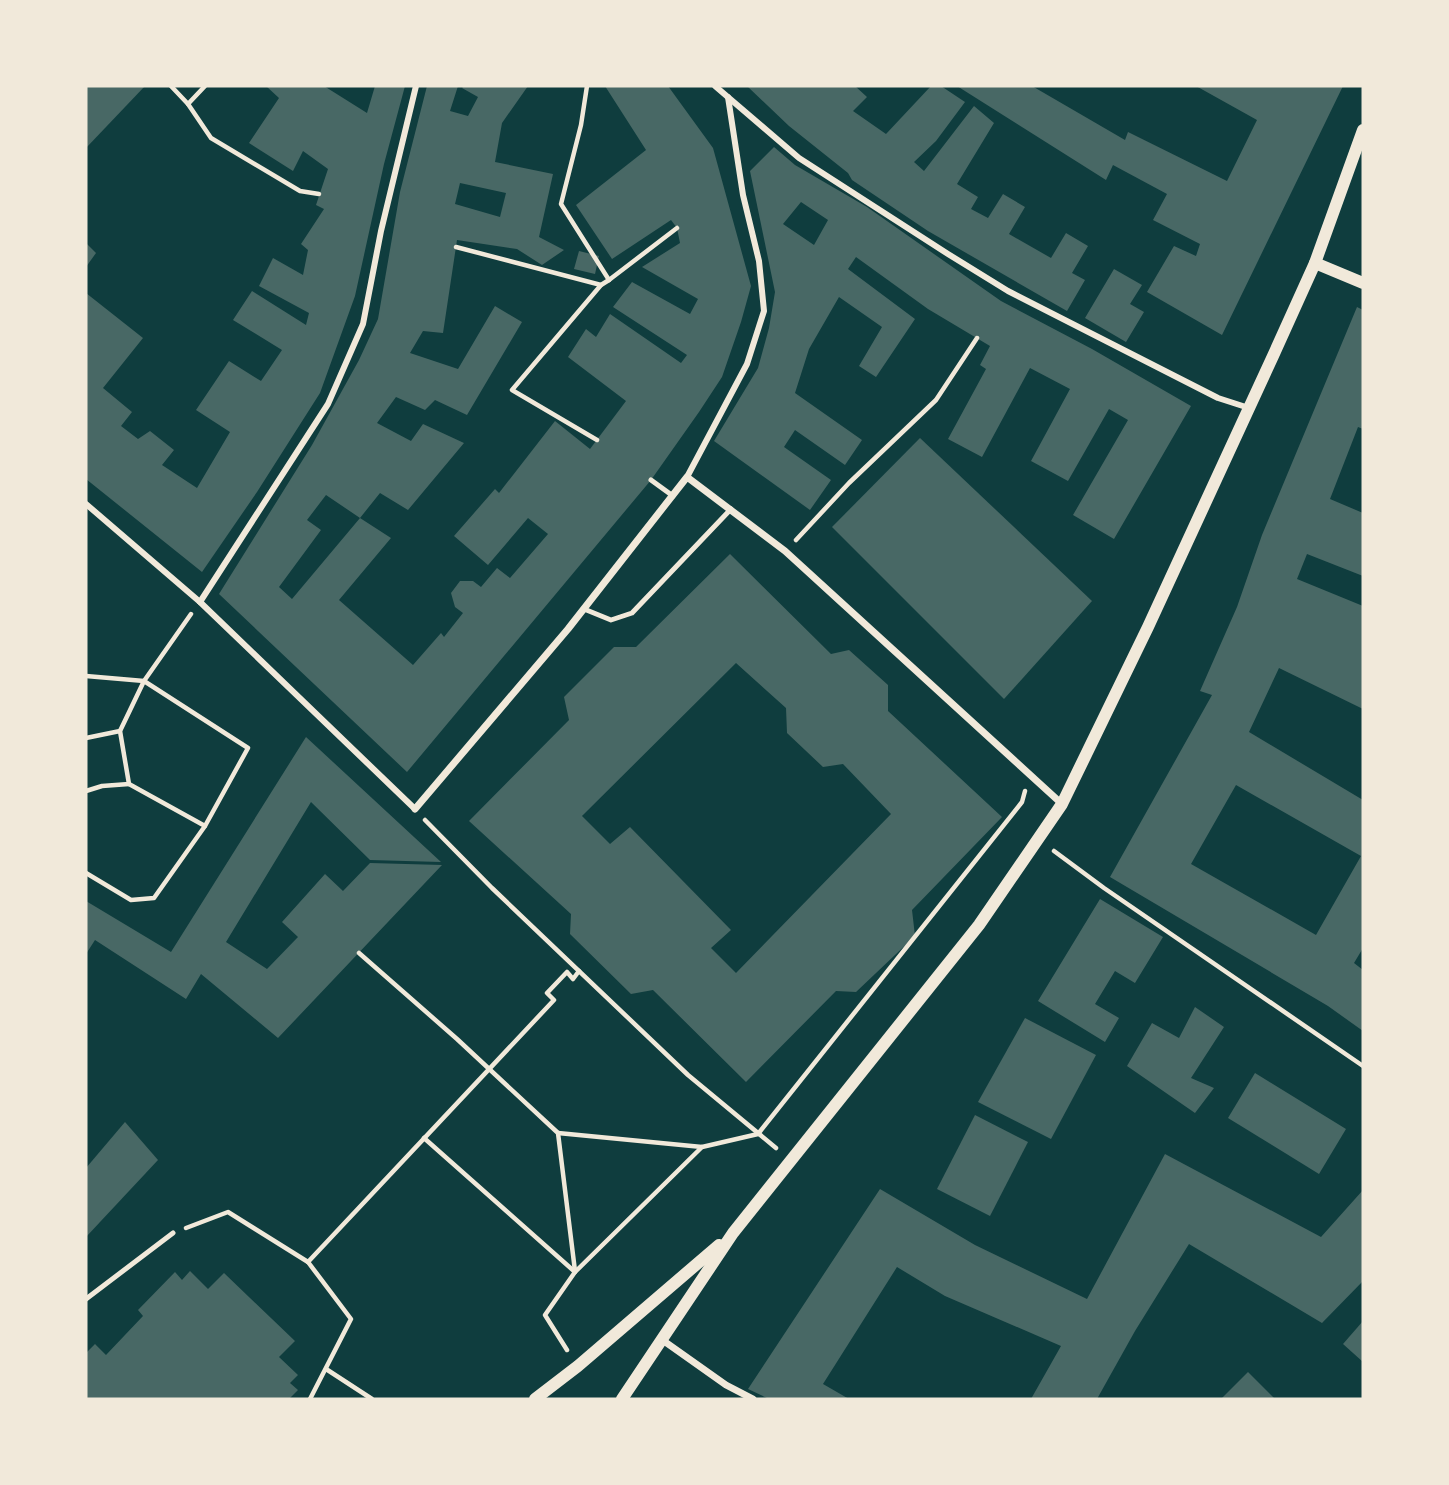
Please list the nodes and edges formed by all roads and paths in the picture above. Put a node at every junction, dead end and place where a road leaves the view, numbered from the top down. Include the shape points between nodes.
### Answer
1 (172, 86) edge
2 (205, 86) edge
3 (416, 86) edge
4 (587, 86) edge
5 (715, 86) edge
6 (728, 97) junction
7 (188, 104) junction
8 (1363, 130) edge
9 (319, 194) dead end
10 (677, 228) dead end
11 (456, 247) dead end
12 (1315, 263) junction
13 (609, 280) junction
14 (1363, 282) edge
15 (601, 285) junction
16 (977, 338) dead end
17 (1249, 408) junction
18 (597, 440) dead end
19 (687, 477) junction
20 (651, 480) dead end
21 (673, 496) junction
22 (86, 505) edge
23 (731, 509) junction
24 (785, 551) junction
25 (200, 602) junction
26 (584, 609) junction
27 (86, 676) edge
28 (144, 681) junction
29 (120, 731) junction
30 (86, 738) edge
31 (1030, 774) junction
32 (129, 784) junction
33 (86, 791) edge
34 (1062, 804) junction
35 (415, 808) junction
36 (205, 826) junction
37 (1038, 839) junction
38 (86, 873) edge
39 (359, 953) dead end
40 (579, 971) junction
41 (1363, 1066) edge
42 (489, 1070) junction
43 (558, 1133) junction
44 (758, 1134) junction
45 (425, 1138) junction
46 (766, 1141) dead end
47 (702, 1147) junction
48 (173, 1233) joint
49 (733, 1233) junction
50 (308, 1262) junction
51 (575, 1272) junction
52 (86, 1299) edge
53 (661, 1339) junction
54 (578, 1366) junction
55 (326, 1369) junction
56 (310, 1399) edge
57 (372, 1399) edge
58 (535, 1399) edge
59 (545, 1399) edge
60 (622, 1399) edge
61 (753, 1399) edge

1 - 7 path
2 - 7 path
3 - 25 street via 363,324 328,404
4 - 13 path via 561,204
5 - 6 street
6 - 17 street via 800,158 1008,291 1218,398
6 - 19 street via 764,311 747,364
7 - 9 path via 211,138 300,191
8 - 12 street
10 - 13 path
11 - 15 path
12 - 14 street
12 - 17 street
13 - 15 path
15 - 18 path via 512,390
16 - 24 path via 936,400
17 - 34 street
19 - 21 street
19 - 23 street
20 - 21 lane
21 - 26 street
22 - 25 street
23 - 24 street
23 - 26 lane via 632,612 611,620
24 - 31 street
25 - 28 path
25 - 35 street
26 - 35 street
27 - 28 path
28 - 29 path
28 - 36 path via 248,748
29 - 30 path
29 - 32 path
31 - 34 street
31 - 44 path via 1022,802
32 - 33 path
32 - 36 path
34 - 37 street
35 - 40 path
36 - 38 path via 154,898 131,901
37 - 41 path
37 - 49 street via 979,925
39 - 42 path
40 - 42 path via 573,979 566,972 547,993 554,1000
40 - 44 path via 688,1075
42 - 43 path
42 - 45 path
43 - 47 path
43 - 51 path
44 - 46 path
44 - 47 path
45 - 50 path
45 - 51 path
47 - 51 path
48 - 50 path via 228,1212
48 - 52 lane
49 - 53 street
49 - 54 street
50 - 55 path via 351,1319
51 - 54 path via 545,1315
53 - 60 street
53 - 61 street
54 - 58 street
54 - 59 street
55 - 56 path
55 - 57 path

